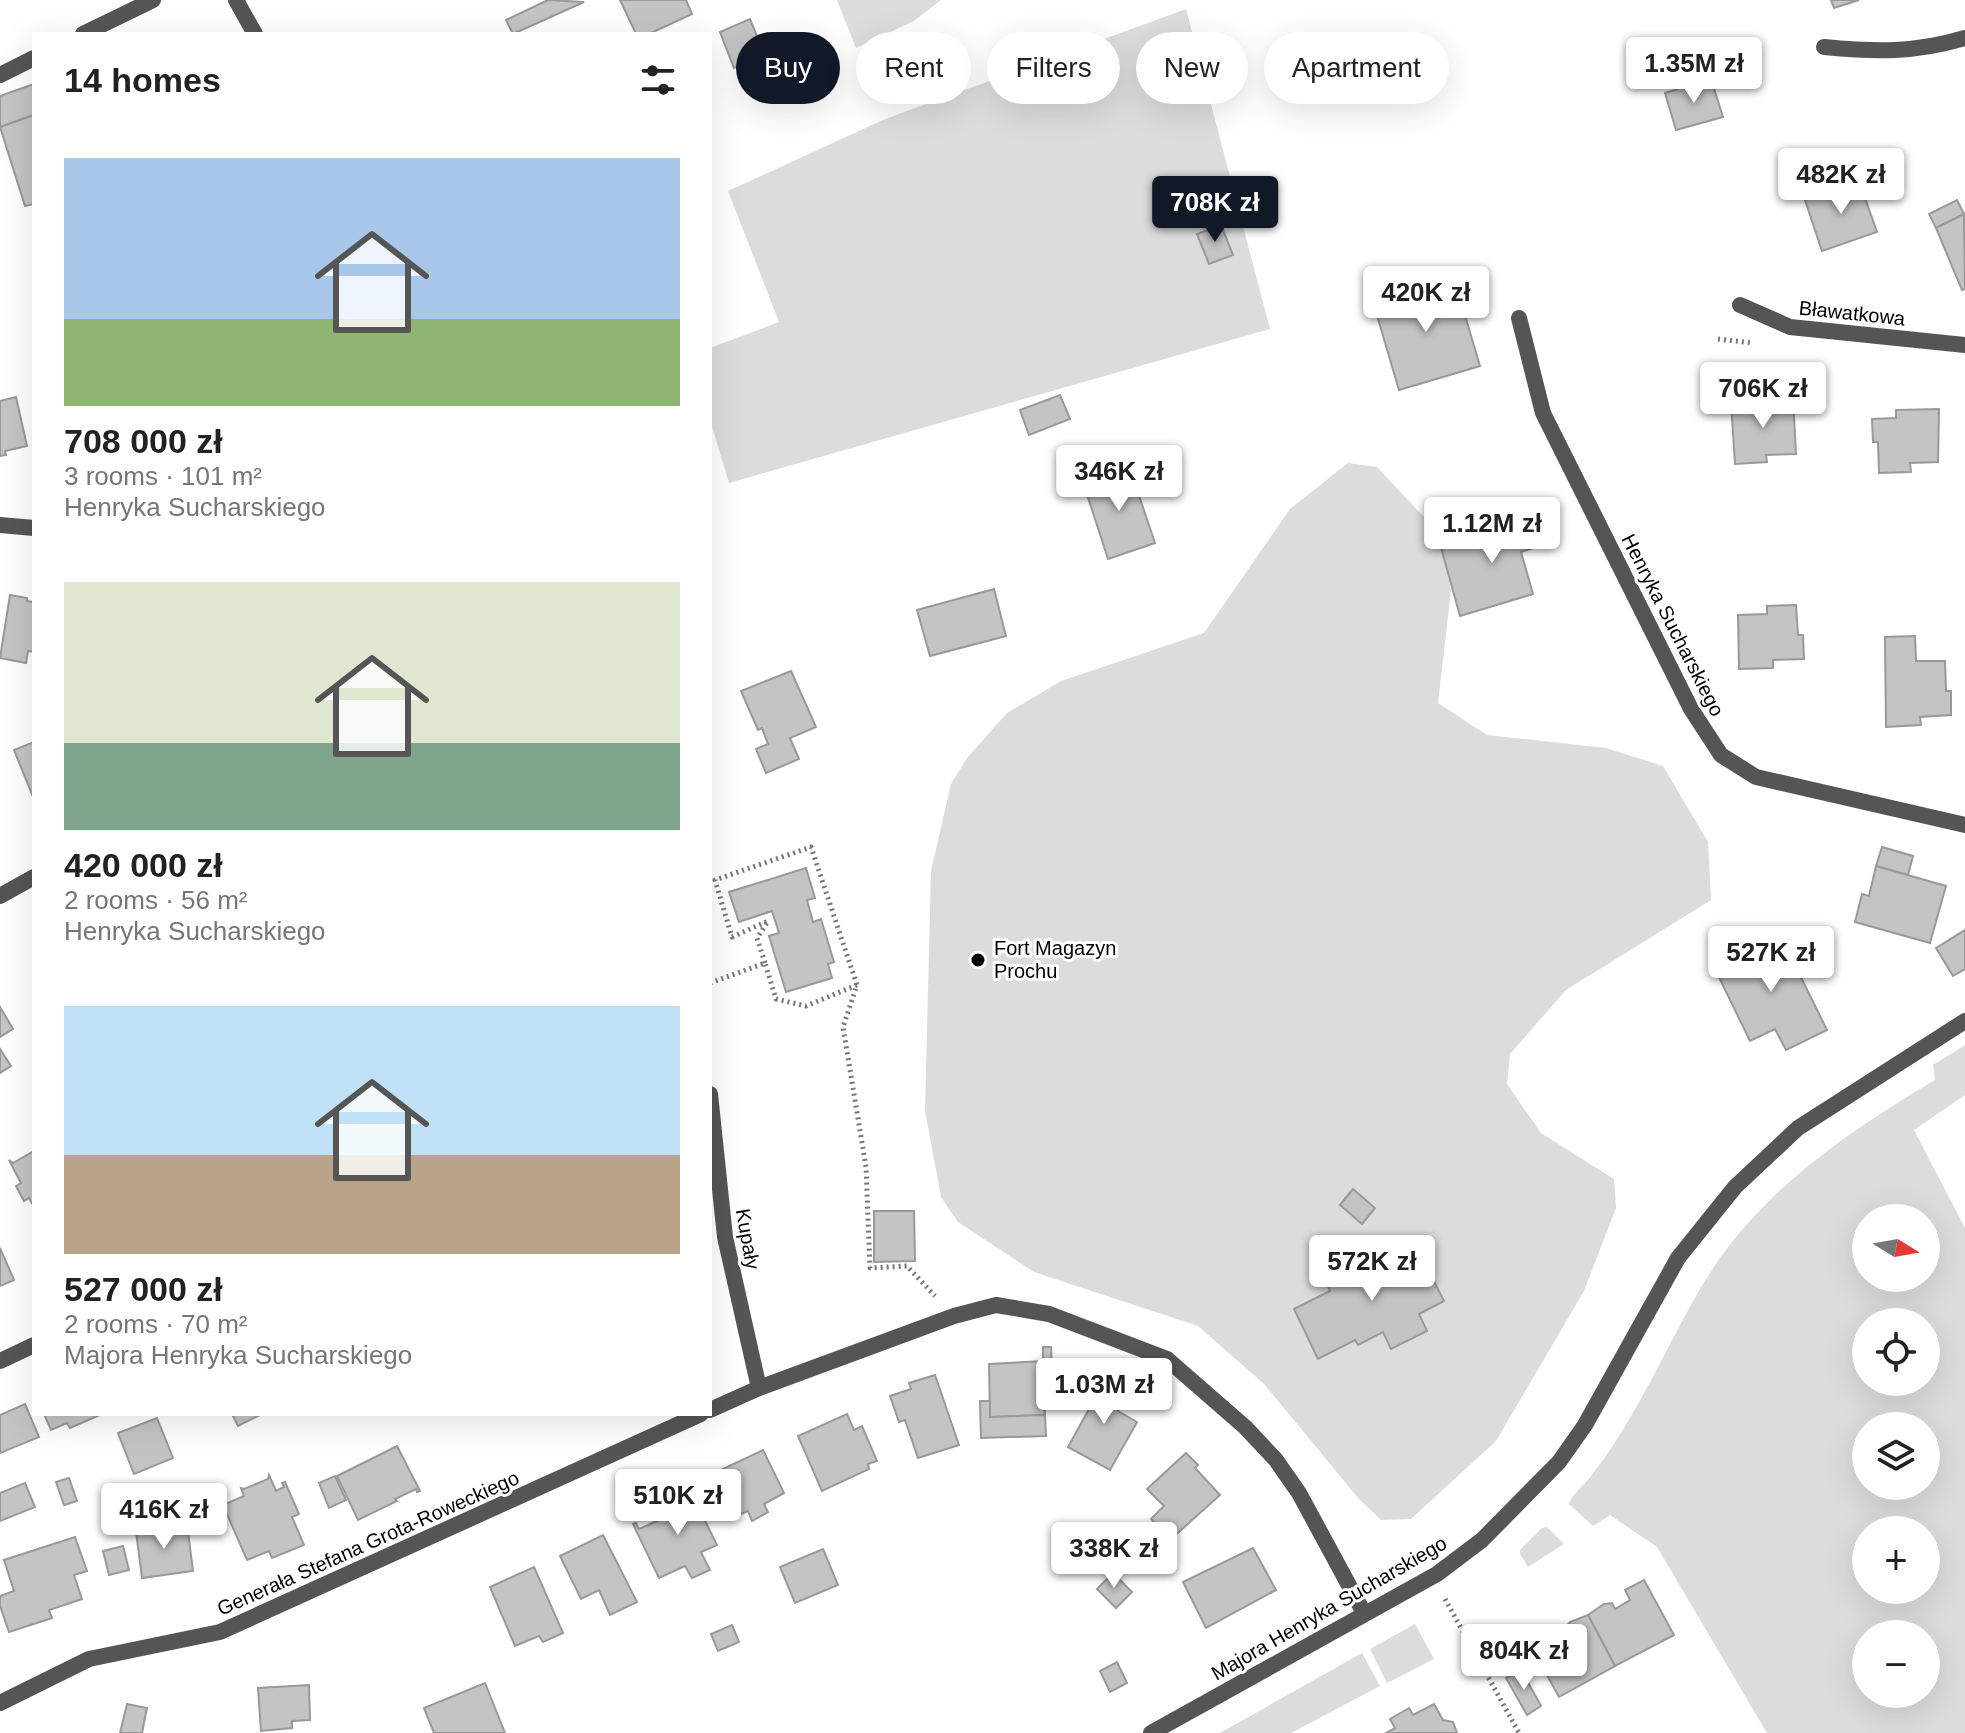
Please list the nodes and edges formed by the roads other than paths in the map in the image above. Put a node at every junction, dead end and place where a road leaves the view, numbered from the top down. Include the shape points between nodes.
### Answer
1 (153, 0) edge
2 (236, 0) edge
3 (87, 32) edge
4 (254, 32) edge
5 (1965, 38) edge
6 (1824, 47) dead end
7 (32, 59) edge
8 (0, 75) edge
9 (1740, 305) dead end
10 (1519, 318) dead end
11 (1965, 345) edge
12 (0, 525) edge
13 (32, 528) edge
14 (1965, 825) edge
15 (32, 878) edge
16 (0, 896) edge
17 (1965, 1021) edge
18 (712, 1113) edge
19 (32, 1346) edge
20 (0, 1361) edge
21 (759, 1388) junction
22 (712, 1409) edge
23 (697, 1416) edge
24 (1364, 1613) junction
25 (0, 1703) edge
26 (1151, 1733) edge

1 - 3 street
2 - 4 street
5 - 6 street via 1915,51
7 - 8 street
9 - 11 street, Bławatkowa via 1790,327
10 - 14 street, Henryka Sucharskiego via 1543,413 1691,709 1721,755 1756,777
12 - 13 street
15 - 16 street
17 - 24 street, Majora Henryka Sucharskiego via 1819,1113 1754,1167 1678,1258 1559,1462 1482,1540 1437,1574
18 - 21 street, Kupały via 725,1237
19 - 20 street
21 - 22 street
21 - 24 street via 996,1305 1049,1314 1167,1359 1245,1427 1276,1460 1317,1524
23 - 25 street, Generała Stefana Grota-Roweckiego via 220,1632 89,1659
24 - 26 street, Majora Henryka Sucharskiego

